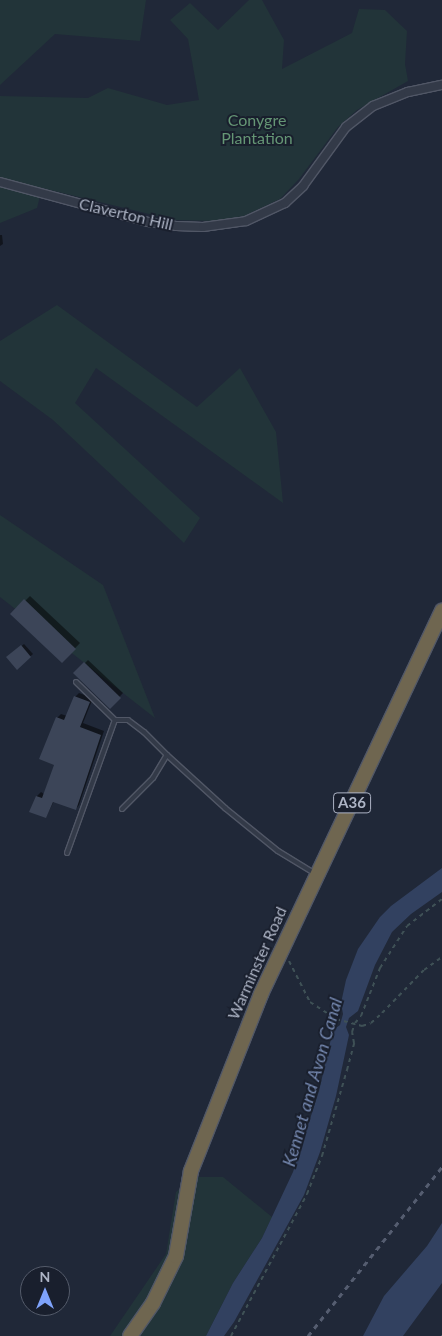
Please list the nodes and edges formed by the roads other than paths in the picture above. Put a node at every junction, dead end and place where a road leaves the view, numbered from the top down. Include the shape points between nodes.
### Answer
1 (442, 85) edge
2 (0, 182) edge
3 (442, 611) edge
4 (76, 682) dead end
5 (115, 720) junction
6 (167, 755) junction
7 (122, 809) dead end
8 (67, 853) dead end
9 (316, 874) junction
10 (130, 1336) edge

1 - 2 street, Claverton Hill via 408,92 373,106 346,127 303,186 285,203 246,221 228,225 176,226 148,222
3 - 9 highway, Warminster Road / A36
4 - 5 lane
5 - 6 lane via 128,720
5 - 8 lane
6 - 7 lane via 153,778
6 - 9 lane via 278,851
9 - 10 highway, Warminster Road / A36 via 257,1003 196,1157 180,1244 171,1269

